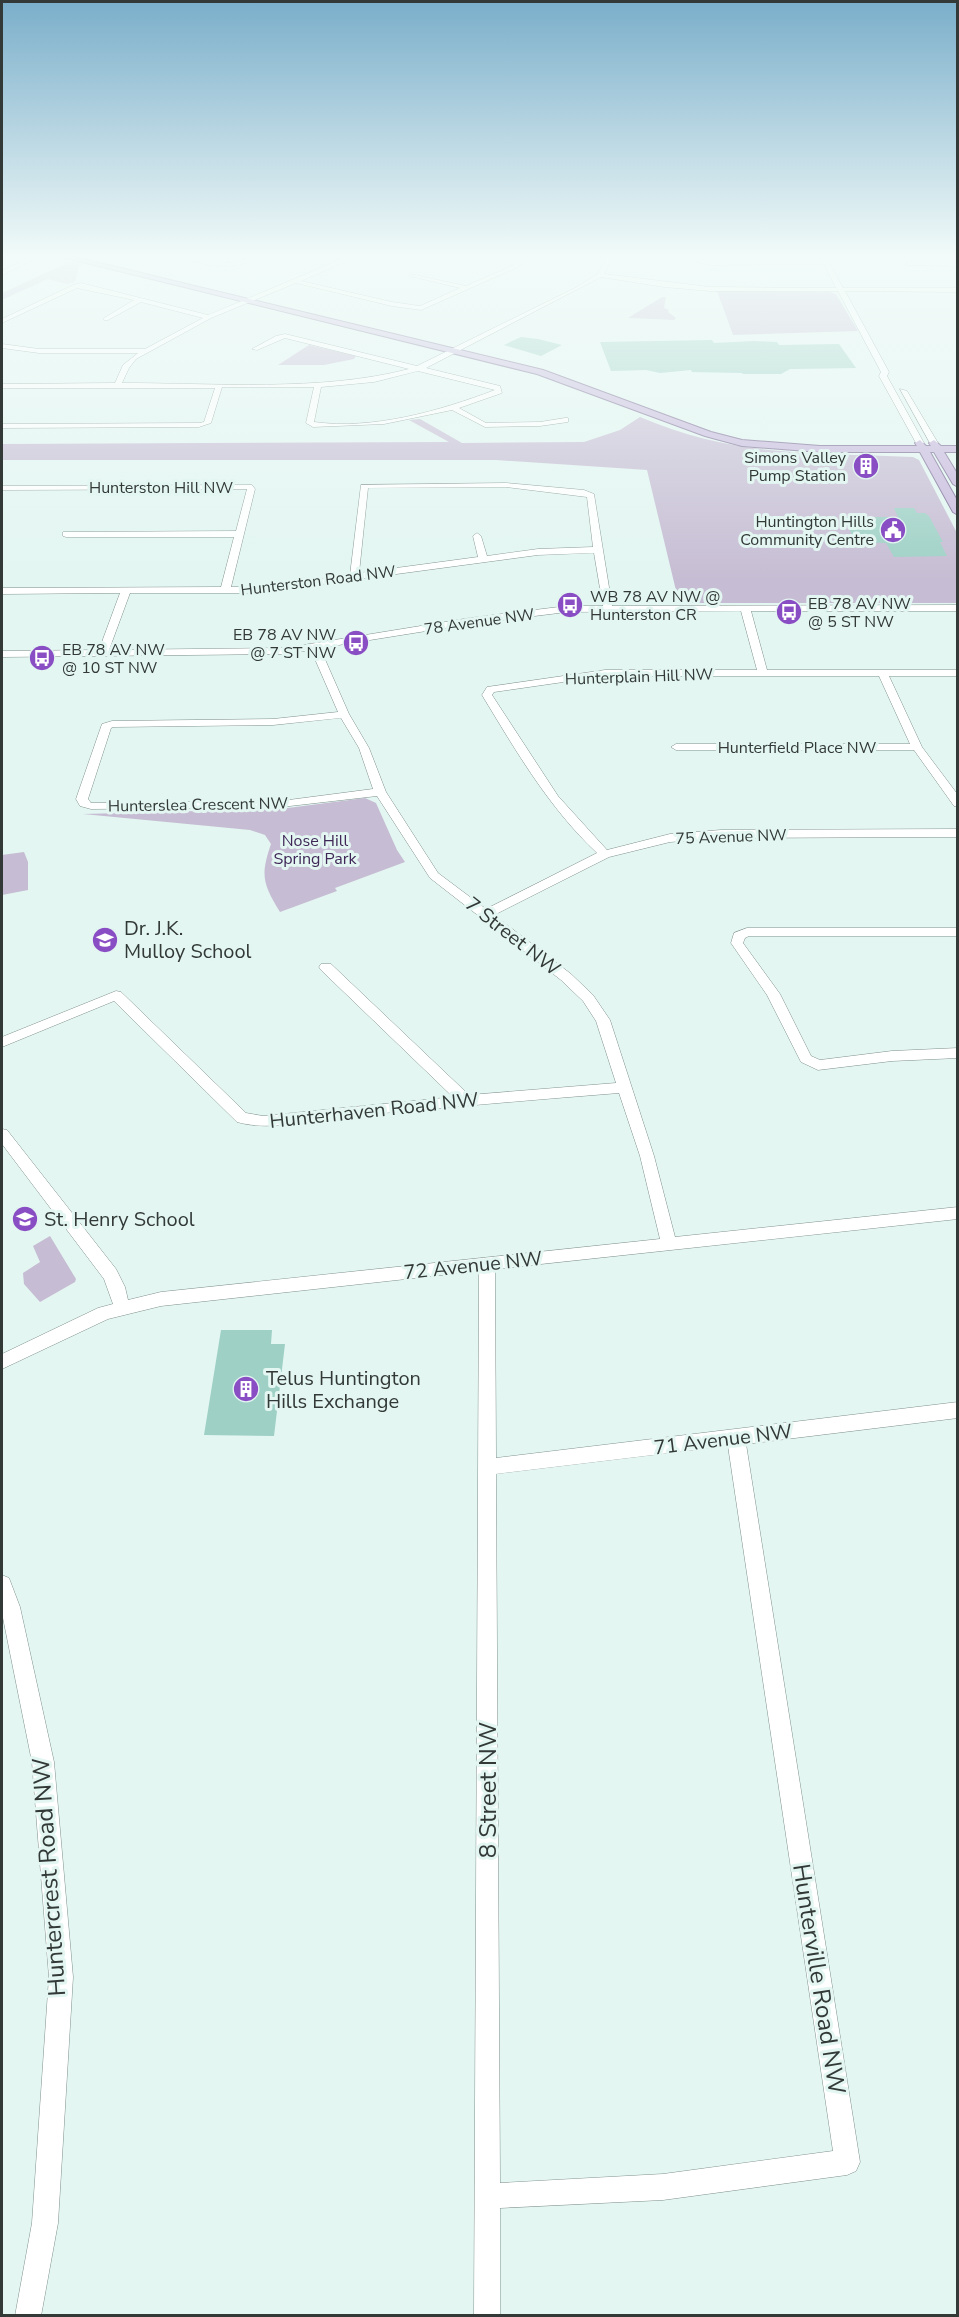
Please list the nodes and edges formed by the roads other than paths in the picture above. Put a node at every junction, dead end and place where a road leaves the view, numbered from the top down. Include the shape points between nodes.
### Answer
1 (128, 365) edge
2 (403, 365) edge
3 (417, 365) edge
4 (428, 365) edge
5 (516, 365) edge
6 (537, 365) edge
7 (881, 365) edge
8 (415, 368) junction
9 (885, 372) junction
10 (893, 376) dead end
11 (899, 384) dead end
12 (2, 386) edge
13 (117, 386) junction
14 (219, 386) junction
15 (318, 386) junction
16 (454, 408) junction
17 (565, 420) dead end
18 (2, 426) edge
19 (957, 442) edge
20 (929, 444) junction
21 (883, 449) junction
22 (957, 450) edge
23 (928, 460) junction
24 (947, 467) junction
25 (957, 484) edge
26 (2, 488) edge
27 (957, 512) edge
28 (66, 534) dead end
29 (239, 534) junction
30 (477, 536) dead end
31 (597, 550) junction
32 (483, 558) junction
33 (354, 576) junction
34 (2, 591) edge
35 (126, 591) junction
36 (225, 591) junction
37 (608, 608) junction
38 (745, 608) junction
39 (957, 608) edge
40 (315, 646) junction
41 (2, 654) edge
42 (102, 654) junction
43 (763, 673) junction
44 (883, 673) junction
45 (957, 673) edge
46 (345, 714) junction
47 (676, 747) dead end
48 (917, 747) junction
49 (381, 792) junction
50 (957, 804) edge
51 (957, 833) edge
52 (605, 854) junction
53 (486, 914) junction
54 (957, 932) edge
55 (326, 967) dead end
56 (2, 1042) edge
57 (957, 1053) edge
58 (625, 1087) junction
59 (466, 1101) junction
60 (2, 1134) edge
61 (957, 1213) edge
62 (669, 1244) junction
63 (487, 1264) junction
64 (122, 1308) junction
65 (2, 1362) edge
66 (957, 1410) edge
67 (736, 1438) junction
68 (488, 1467) junction
69 (2, 1584) edge
70 (487, 2196) junction
71 (28, 2316) edge
72 (487, 2316) edge

1 - 13 street
2 - 8 street
3 - 8 street
4 - 8 street
5 - 21 main road via 708,434 742,442 788,448
6 - 20 main road via 698,424 740,435 819,443
7 - 9 street
8 - 15 street via 374,380
8 - 16 street via 499,391
9 - 10 street
9 - 20 street via 883,376
11 - 20 street
12 - 13 street
13 - 14 street
14 - 15 street
14 - 18 street via 207,423 200,425
15 - 16 street via 309,423 313,425 363,423
16 - 17 street via 485,424
19 - 20 main road
20 - 21 main road
20 - 22 main road
20 - 23 main road
20 - 24 main road
21 - 23 main road
22 - 24 main road
23 - 27 main road
24 - 25 main road
26 - 29 street, Hunterston Hill NW via 249,487
28 - 29 street
29 - 36 street, Hunterston Hill NW
30 - 32 street
31 - 32 street, Hunterston Road NW
31 - 33 street via 591,496 584,493 506,486 366,486
31 - 37 street
32 - 33 street, Hunterston Road NW
33 - 36 street, Hunterston Road NW
34 - 35 street, Hunterston Road NW
35 - 36 street, Hunterston Road NW
35 - 42 street
37 - 38 street, 78 Avenue NW
37 - 40 street, 78 Avenue NW via 470,621
38 - 39 street, 78 Avenue NW
38 - 43 street
40 - 42 street, 78 Avenue NW via 254,652
40 - 46 street, 7 Street NW
41 - 42 street, 78 Avenue NW
43 - 44 street, Hunterplain Hill NW
43 - 52 street, Hunterplain Hill NW via 604,673 491,689 487,694 556,804
44 - 45 street, Hunterplain Hill NW
44 - 48 street
46 - 49 street, 7 Street NW via 364,748
46 - 49 street, Hunterslea Crescent NW via 273,722 112,724 106,726 82,799 91,806 280,804
47 - 48 street, Hunterfield Place NW
48 - 50 street
49 - 53 street, 7 Street NW via 434,875
51 - 52 street, 75 Avenue NW via 688,835
52 - 53 street, 75 Avenue NW
53 - 58 street, 7 Street NW via 588,998 605,1025
54 - 57 street via 747,932 739,936 737,943 773,994 806,1059 818,1065
55 - 59 street
56 - 59 street, Hunterhaven Road NW via 116,995 242,1118 263,1122
58 - 59 street, Hunterhaven Road NW
58 - 62 street, 7 Street NW
60 - 64 street via 110,1274
61 - 62 street, 72 Avenue NW
62 - 63 street, 72 Avenue NW
63 - 64 street, 72 Avenue NW via 238,1289
63 - 68 street, 8 Street NW
64 - 65 street, 72 Avenue NW
66 - 67 street, 71 Avenue NW
67 - 68 street, 71 Avenue NW
67 - 70 street, Hunterville Road NW via 847,2162 663,2187
68 - 70 street, 8 Street NW
69 - 71 street, Huntercrest Road NW via 43,1762 61,1977 45,2223
70 - 72 street, 8 Street NW

